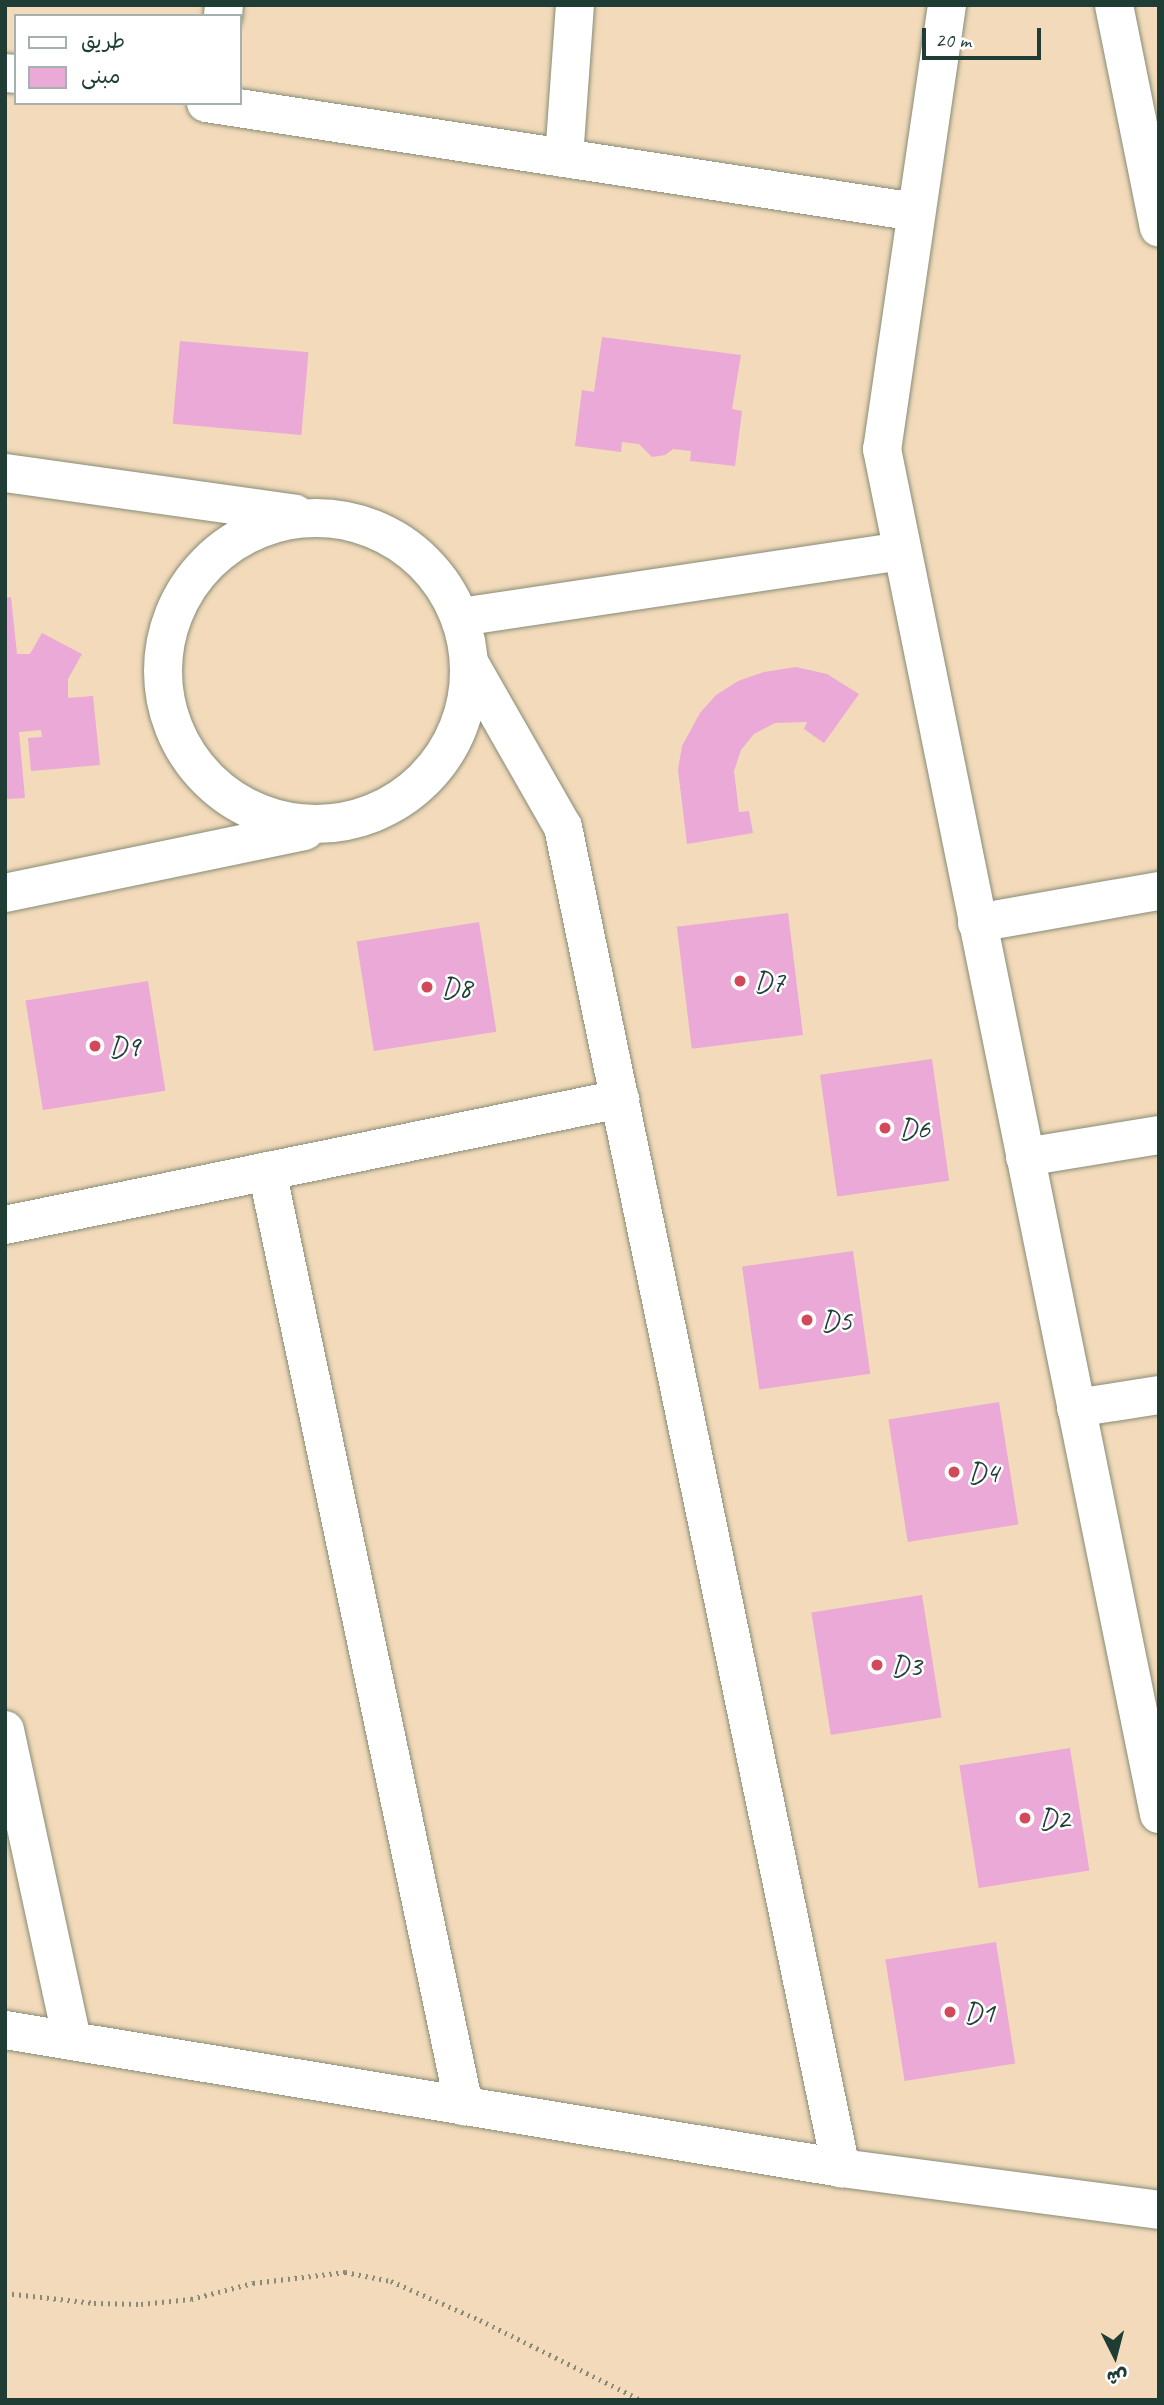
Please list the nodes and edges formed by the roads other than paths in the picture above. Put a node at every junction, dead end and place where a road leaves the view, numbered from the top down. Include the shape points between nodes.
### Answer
1 (575, 5) edge
2 (947, 5) edge
3 (1114, 5) edge
4 (220, 105) edge
5 (564, 158) junction
6 (916, 212) junction
7 (1159, 228) edge
8 (5, 473) edge
9 (356, 522) junction
10 (900, 551) junction
11 (461, 617) junction
12 (471, 666) junction
13 (360, 819) junction
14 (1159, 891) edge
15 (5, 893) edge
16 (977, 923) junction
17 (620, 1099) junction
18 (1159, 1135) edge
19 (1025, 1157) junction
20 (267, 1171) junction
21 (5, 1225) edge
22 (1159, 1395) edge
23 (1076, 1408) junction
24 (1143, 1660) edge
25 (5, 1730) edge
26 (1159, 1814) edge
27 (5, 2030) edge
28 (72, 2041) junction
29 (464, 2106) junction
30 (841, 2168) junction
31 (1159, 2210) edge

1 - 5 street
2 - 6 street
3 - 7 street
4 - 5 street
5 - 6 street
6 - 10 street via 882,449
8 - 9 street
9 - 11 street via 401,542 438,575
9 - 13 street via 307,517 259,528 217,553 183,593 164,643 163,695 180,744 212,786 257,814 308,825
10 - 11 street
10 - 16 street
11 - 12 street
12 - 13 street via 465,714 444,758 407,796
12 - 17 street via 563,827
13 - 15 street
14 - 16 street
16 - 19 street
17 - 20 street
17 - 30 street
18 - 19 street
19 - 23 street
20 - 21 street
20 - 29 street
22 - 23 street
23 - 24 street
24 - 26 street
25 - 28 street
27 - 28 street
28 - 29 street
29 - 30 street
30 - 31 street

